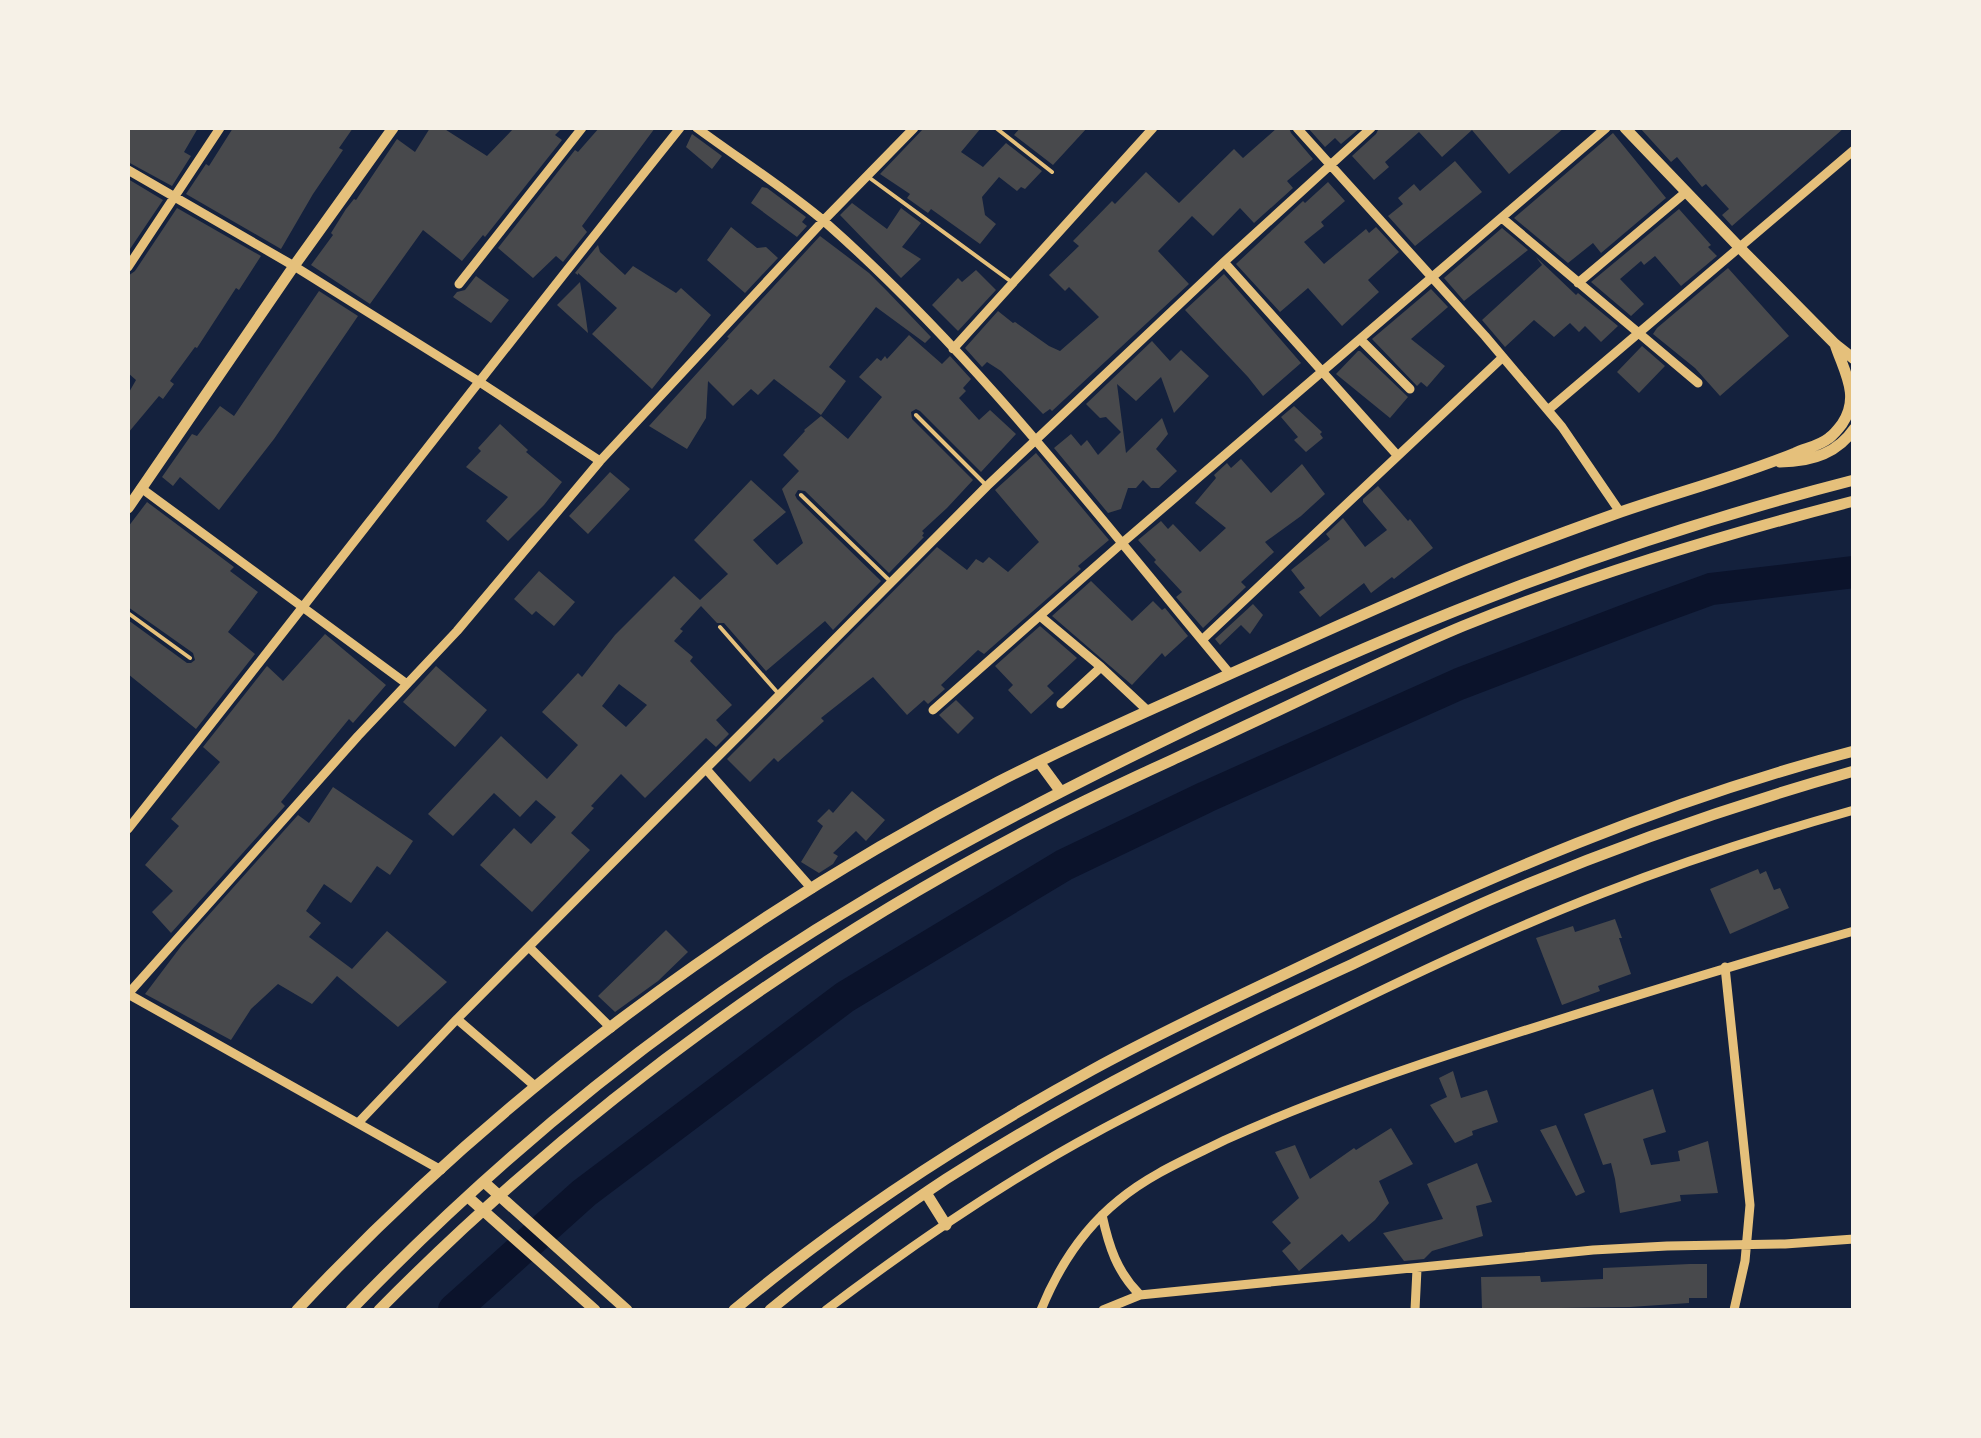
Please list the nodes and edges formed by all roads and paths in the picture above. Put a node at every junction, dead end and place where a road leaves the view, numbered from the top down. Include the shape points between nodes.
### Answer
1 (220, 128) edge
2 (393, 128) edge
3 (582, 128) edge
4 (680, 128) edge
5 (697, 128) edge
6 (914, 128) edge
7 (996, 128) edge
8 (1153, 128) edge
9 (1297, 128) edge
10 (1371, 128) edge
11 (1606, 128) edge
12 (1625, 128) edge
13 (1854, 150) edge
14 (1332, 163) junction
15 (128, 170) edge
16 (1052, 172) dead end
17 (867, 176) junction
18 (1686, 192) junction
19 (174, 198) junction
20 (1502, 218) junction
21 (823, 221) junction
22 (1740, 248) junction
23 (1224, 262) junction
24 (294, 266) junction
25 (128, 267) edge
26 (1433, 277) junction
27 (1013, 282) junction
28 (1578, 282) junction
29 (459, 284) dead end
30 (1638, 334) junction
31 (1361, 340) junction
32 (1835, 344) junction
33 (953, 349) junction
34 (1503, 357) junction
35 (1854, 359) edge
36 (1323, 372) junction
37 (478, 381) junction
38 (1698, 383) dead end
39 (1410, 388) dead end
40 (1548, 410) junction
41 (916, 415) dead end
42 (1854, 428) edge
43 (1035, 440) junction
44 (1397, 455) junction
45 (600, 461) junction
46 (1776, 462) junction
47 (1854, 480) edge
48 (987, 486) junction
49 (141, 488) junction
50 (802, 495) dead end
51 (1854, 501) edge
52 (128, 508) edge
53 (1620, 512) junction
54 (1121, 544) junction
55 (890, 582) junction
56 (304, 608) junction
57 (128, 614) edge
58 (1040, 616) junction
59 (720, 627) dead end
60 (1202, 640) junction
61 (190, 658) dead end
62 (1101, 667) junction
63 (1230, 674) junction
64 (407, 684) junction
65 (780, 695) junction
66 (1061, 704) dead end
67 (933, 710) dead end
68 (1148, 711) junction
69 (1854, 751) edge
70 (1040, 762) junction
71 (706, 770) junction
72 (1854, 771) edge
73 (1061, 792) junction
74 (1854, 810) edge
75 (128, 828) edge
76 (812, 889) junction
77 (1854, 932) edge
78 (529, 947) junction
79 (1725, 967) junction
80 (128, 994) edge
81 (457, 1019) junction
82 (612, 1028) junction
83 (536, 1086) junction
84 (358, 1123) junction
85 (442, 1170) junction
86 (484, 1182) junction
87 (926, 1193) junction
88 (500, 1196) junction
89 (468, 1197) junction
90 (483, 1210) junction
91 (1102, 1215) junction
92 (946, 1225) junction
93 (1854, 1239) edge
94 (1748, 1243) junction
95 (1417, 1269) junction
96 (1140, 1296) junction
97 (297, 1310) edge
98 (350, 1310) edge
99 (379, 1310) edge
100 (595, 1310) edge
101 (628, 1310) edge
102 (734, 1310) edge
103 (770, 1310) edge
104 (826, 1310) edge
105 (1040, 1310) edge
106 (1102, 1310) edge
107 (1415, 1310) edge
108 (1734, 1310) edge

1 - 19 street
2 - 24 street
3 - 29 street
4 - 37 street
5 - 21 street
6 - 17 street
7 - 16 lane
8 - 27 street
9 - 14 street
10 - 14 street
11 - 20 street
12 - 18 street
13 - 22 street
14 - 23 street
14 - 26 street
15 - 19 street
17 - 21 street
17 - 27 lane
18 - 22 street
18 - 28 street
19 - 24 street
19 - 25 street
20 - 26 street
20 - 28 street
21 - 33 street
21 - 45 street
22 - 30 street
22 - 32 street
23 - 36 street
23 - 43 street
24 - 37 street
24 - 49 street
26 - 31 street
26 - 34 street
27 - 33 street
28 - 30 street
30 - 38 street
30 - 40 street
31 - 36 street
31 - 39 street
32 - 35 street
32 - 46 street via 1851,386 1845,420 1830,438
33 - 43 street
34 - 40 street
34 - 44 street
36 - 44 street
36 - 54 street
37 - 45 street
37 - 56 street
40 - 53 street
41 - 48 lane
42 - 46 street via 1819,456
43 - 48 street
43 - 54 street
44 - 60 street
45 - 64 street
46 - 53 street
47 - 73 street via 1645,540 1470,603 1302,675
48 - 55 street
49 - 52 street
49 - 56 street
50 - 55 lane
51 - 88 street via 1671,552 1480,620 1052,817 890,907 742,1002 616,1096
53 - 63 street via 1470,568
54 - 58 street
54 - 60 street
55 - 65 street
56 - 64 street
56 - 75 street
57 - 61 lane
58 - 62 street
58 - 67 street
59 - 65 lane
60 - 63 street
62 - 66 street
62 - 68 street
63 - 68 street
64 - 80 street
65 - 71 street
68 - 70 street
69 - 102 street via 1678,804 1528,862 1152,1038 924,1170
70 - 73 street
70 - 76 street
71 - 76 street
71 - 78 street
72 - 87 street via 1658,834 1489,900 1166,1052
73 - 86 street via 868,898 725,990
74 - 92 street via 1668,868 1479,945 1096,1132
76 - 82 street
77 - 79 street
78 - 81 street
78 - 82 street
79 - 91 street via 1296,1109 1160,1173
79 - 94 street via 1750,1205
80 - 84 street
81 - 83 street
81 - 84 street
82 - 83 street
83 - 85 street
84 - 85 street
85 - 97 street
86 - 88 street
86 - 89 street
87 - 92 street
87 - 103 street
88 - 90 street
88 - 101 street
89 - 90 street
89 - 98 street
90 - 99 street
90 - 100 street
91 - 96 street via 1116,1266
91 - 105 street via 1072,1250
92 - 104 street
93 - 94 street
94 - 95 street via 1593,1250
94 - 108 street
95 - 96 street
95 - 107 street
96 - 106 street

